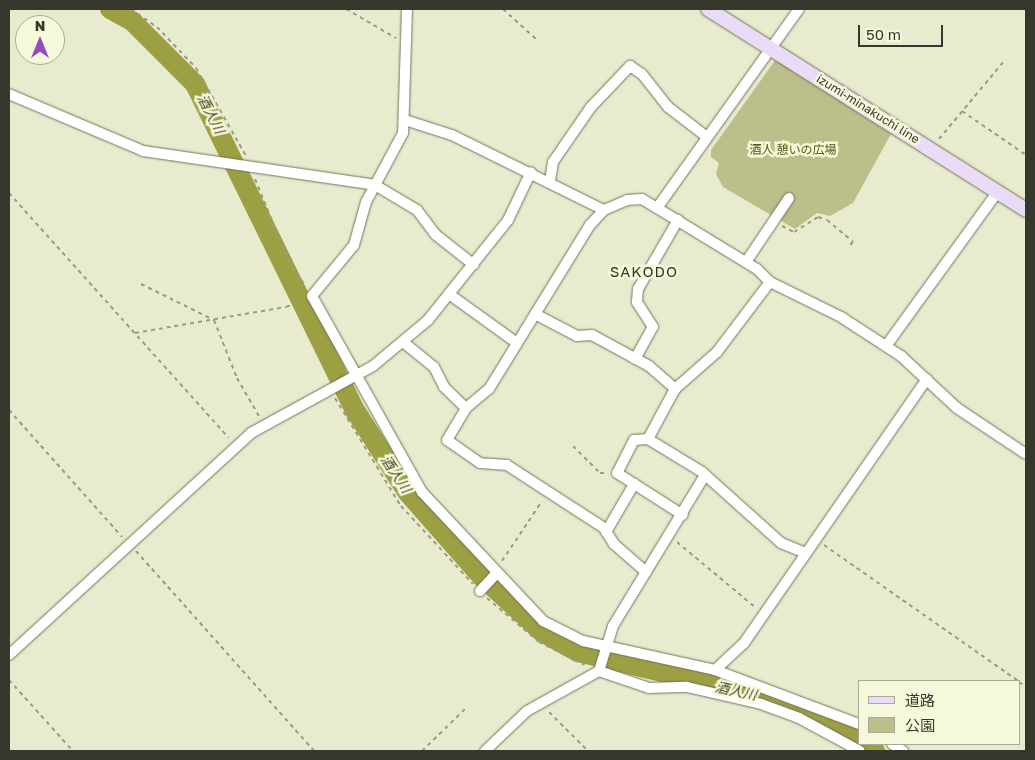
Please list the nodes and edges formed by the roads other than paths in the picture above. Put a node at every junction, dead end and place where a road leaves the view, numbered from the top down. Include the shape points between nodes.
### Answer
1 (407, 9) edge
2 (708, 9) edge
3 (799, 9) edge
4 (771, 48) junction
5 (9, 94) edge
6 (405, 120) junction
7 (708, 137) junction
8 (531, 172) junction
9 (550, 181) junction
10 (375, 185) junction
11 (998, 191) junction
12 (789, 198) dead end
13 (657, 208) junction
14 (604, 210) junction
15 (1026, 210) edge
16 (678, 220) junction
17 (746, 262) junction
18 (474, 265) junction
19 (770, 282) junction
20 (449, 294) junction
21 (536, 314) junction
22 (403, 342) junction
23 (517, 343) junction
24 (886, 346) junction
25 (635, 359) junction
26 (356, 377) junction
27 (927, 379) junction
28 (674, 389) junction
29 (466, 408) junction
30 (648, 439) junction
31 (1026, 454) edge
32 (705, 475) junction
33 (634, 484) junction
34 (683, 514) junction
35 (606, 532) junction
36 (806, 553) junction
37 (646, 572) junction
38 (497, 573) junction
39 (480, 591) road end
40 (608, 645) junction
41 (9, 655) edge
42 (715, 670) junction
43 (599, 671) junction
44 (858, 724) edge
45 (485, 751) edge
46 (862, 751) edge

1 - 6 street
2 - 4 main road, izumi-minakuchi line
3 - 4 street
4 - 7 street
4 - 11 main road, izumi-minakuchi line
5 - 10 street via 142,151
6 - 8 street via 452,135
6 - 10 street
7 - 9 street via 668,107 642,74 630,66 591,107 553,162
7 - 13 street
8 - 9 street
8 - 18 street via 508,220
9 - 14 street
10 - 18 street via 416,210 436,235
10 - 26 street via 354,245 312,296
11 - 15 main road, izumi-minakuchi line
11 - 24 street
12 - 17 street
13 - 14 street via 642,199 627,200
13 - 16 street
14 - 21 street via 590,225
16 - 17 street
16 - 25 street via 638,289 637,302 654,327
17 - 19 street
18 - 20 street
19 - 24 street
19 - 28 street via 718,352
20 - 22 street
20 - 23 street
21 - 23 street
21 - 25 street via 576,336 592,335
22 - 26 street
22 - 29 street via 434,367 444,387
23 - 29 street via 489,389
24 - 27 street
25 - 28 street
26 - 38 street via 422,492
26 - 41 street via 263,424
27 - 31 street via 958,408
27 - 36 street
28 - 30 street
29 - 35 street via 447,440 480,463 507,465
30 - 32 street
30 - 33 street via 634,440 617,473
32 - 34 street
32 - 36 street via 781,543
33 - 34 street
33 - 35 street
34 - 37 street
35 - 37 street
36 - 42 street via 731,658
37 - 40 street via 613,626
38 - 39 street
38 - 40 street via 543,621 583,641
40 - 42 street
40 - 43 street
42 - 44 street
43 - 45 street via 540,703
43 - 46 street via 649,688 687,687 761,704 799,718

